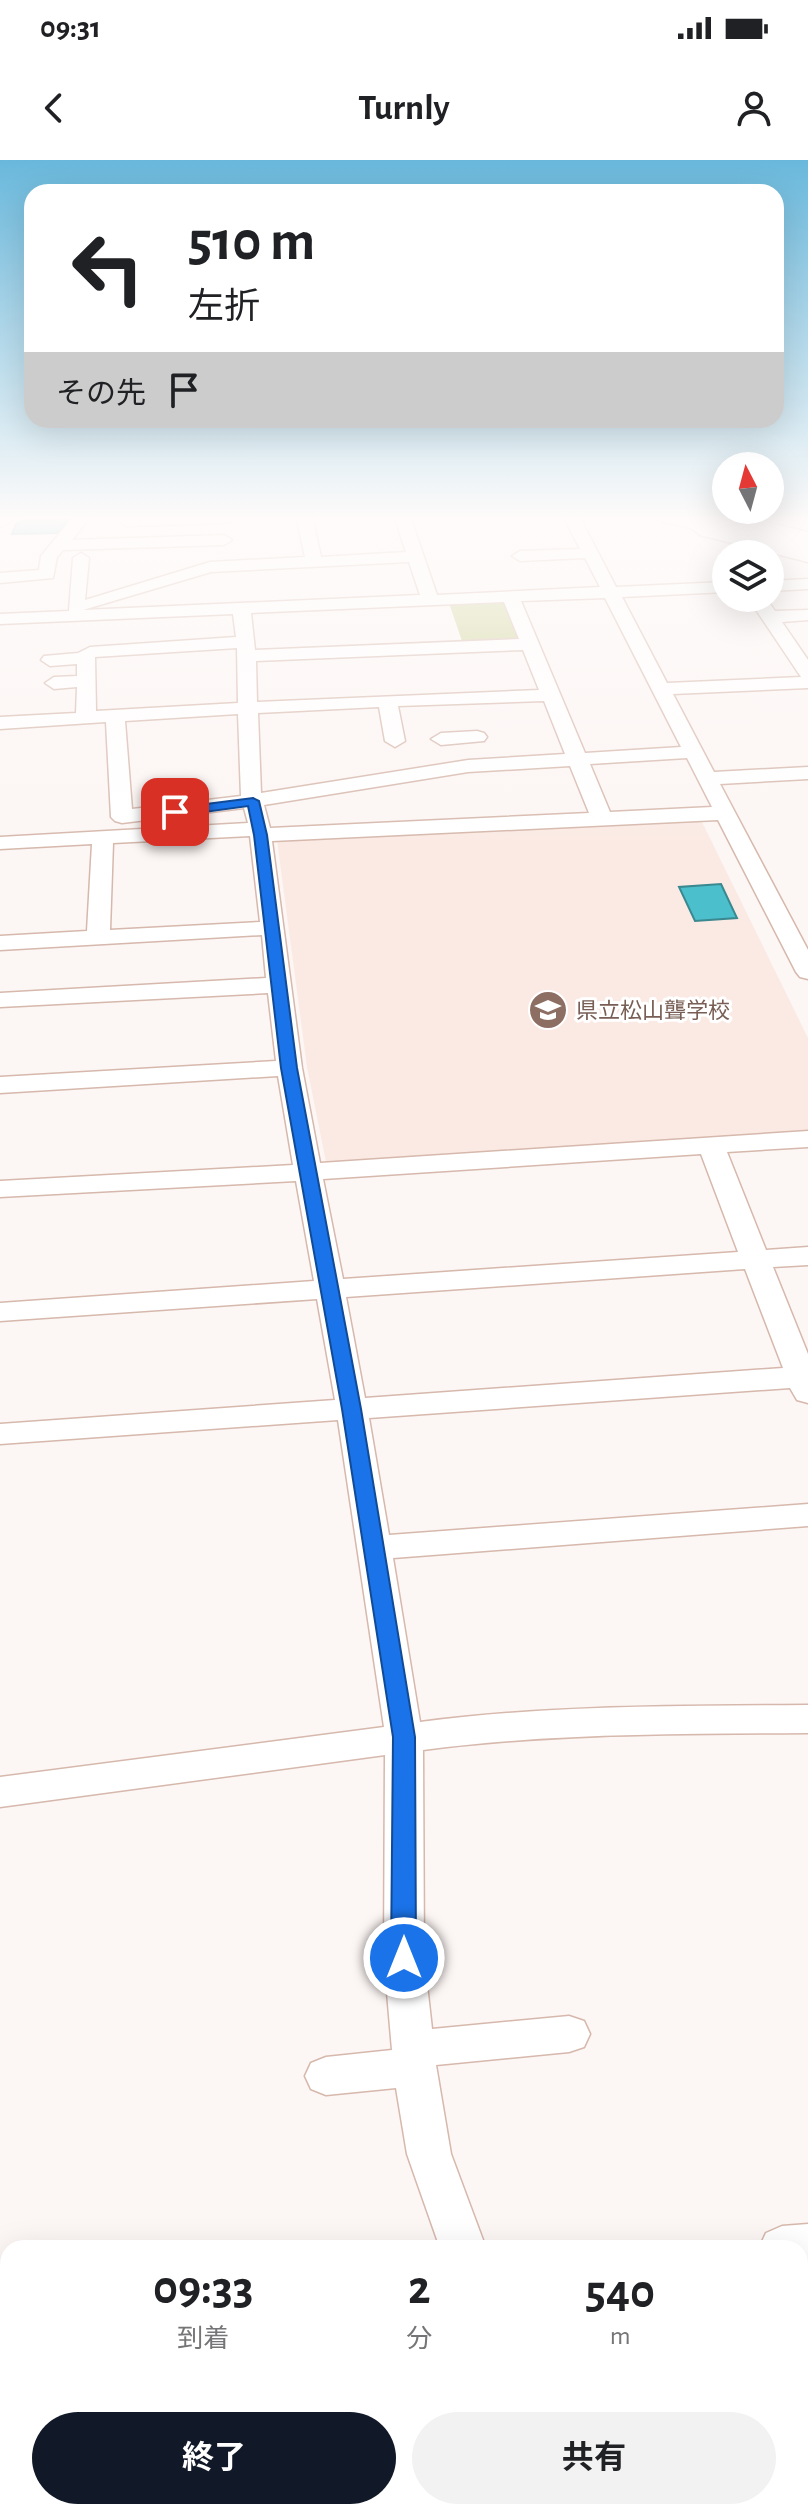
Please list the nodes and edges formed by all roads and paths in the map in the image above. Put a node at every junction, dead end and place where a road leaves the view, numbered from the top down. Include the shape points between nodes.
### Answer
1 (56, 626) edge
2 (240, 626) edge
3 (523, 626) edge
4 (629, 626) edge
5 (779, 626) edge
6 (54, 638) dead end
7 (530, 644) junction
8 (246, 649) junction
9 (800, 649) edge
10 (86, 658) junction
11 (50, 660) dead end
12 (426, 662) junction
13 (808, 674) edge
14 (86, 681) junction
15 (808, 682) edge
16 (54, 683) dead end
17 (662, 689) junction
18 (549, 695) junction
19 (437, 700) junction
20 (388, 702) junction
21 (322, 704) junction
22 (247, 707) junction
23 (115, 718) junction
24 (86, 720) junction
25 (338, 722) dead end
26 (0, 723) edge
27 (458, 738) dead end
28 (395, 741) dead end
29 (694, 752) junction
30 (577, 757) junction
31 (468, 766) junction
32 (808, 773) edge
33 (708, 778) junction
34 (253, 801) junction
35 (726, 813) junction
36 (602, 818) junction
37 (260, 832) junction
38 (103, 838) junction
39 (0, 843) edge
40 (272, 928) junction
41 (98, 938) junction
42 (0, 943) edge
43 (801, 945) edge
44 (808, 972) edge
45 (279, 985) junction
46 (0, 1000) edge
47 (289, 1068) junction
48 (0, 1085) edge
49 (808, 1139) edge
50 (711, 1146) junction
51 (310, 1172) junction
52 (0, 1189) edge
53 (808, 1256) edge
54 (756, 1260) junction
55 (330, 1289) junction
56 (0, 1312) edge
57 (805, 1385) edge
58 (352, 1409) junction
59 (0, 1434) edge
60 (808, 1515) edge
61 (375, 1548) junction
62 (808, 1719) edge
63 (404, 1737) junction
64 (0, 1792) edge
65 (569, 2034) dead end
66 (413, 2058) junction
67 (326, 2076) dead end
68 (460, 2240) edge

1 - 6 street
2 - 8 street
3 - 7 street
4 - 17 street
5 - 9 street
7 - 12 street
7 - 18 street
8 - 10 street via 101,649
8 - 12 street
8 - 22 street
9 - 13 street
10 - 11 street
10 - 14 street
12 - 19 street
14 - 16 street
14 - 24 street
15 - 17 street
17 - 29 street
18 - 19 street
18 - 30 street
19 - 20 street
20 - 21 street
20 - 28 street
21 - 22 street
21 - 25 street via 323,715
22 - 23 street
22 - 34 street
23 - 24 street
23 - 34 street via 122,817
24 - 26 street
27 - 31 street
29 - 30 street
29 - 33 street
30 - 31 street
30 - 36 street
31 - 34 street
32 - 33 street
33 - 35 street
34 - 37 street
35 - 36 street
35 - 43 street
36 - 37 street
37 - 38 street
37 - 40 street
38 - 39 street
38 - 41 street
40 - 41 street
40 - 45 street
41 - 42 street
43 - 44 street
45 - 46 street
45 - 47 street
47 - 48 street
47 - 51 street
49 - 50 street
50 - 51 street
50 - 54 street
51 - 52 street
51 - 55 street
53 - 54 street
54 - 55 street
54 - 57 street
55 - 56 street
55 - 58 street
57 - 58 street
58 - 59 street
58 - 61 street
60 - 61 street
61 - 63 street
62 - 63 street via 576,1721
63 - 64 street
63 - 66 street via 404,1958
65 - 66 street
66 - 67 street
66 - 68 street via 429,2154

